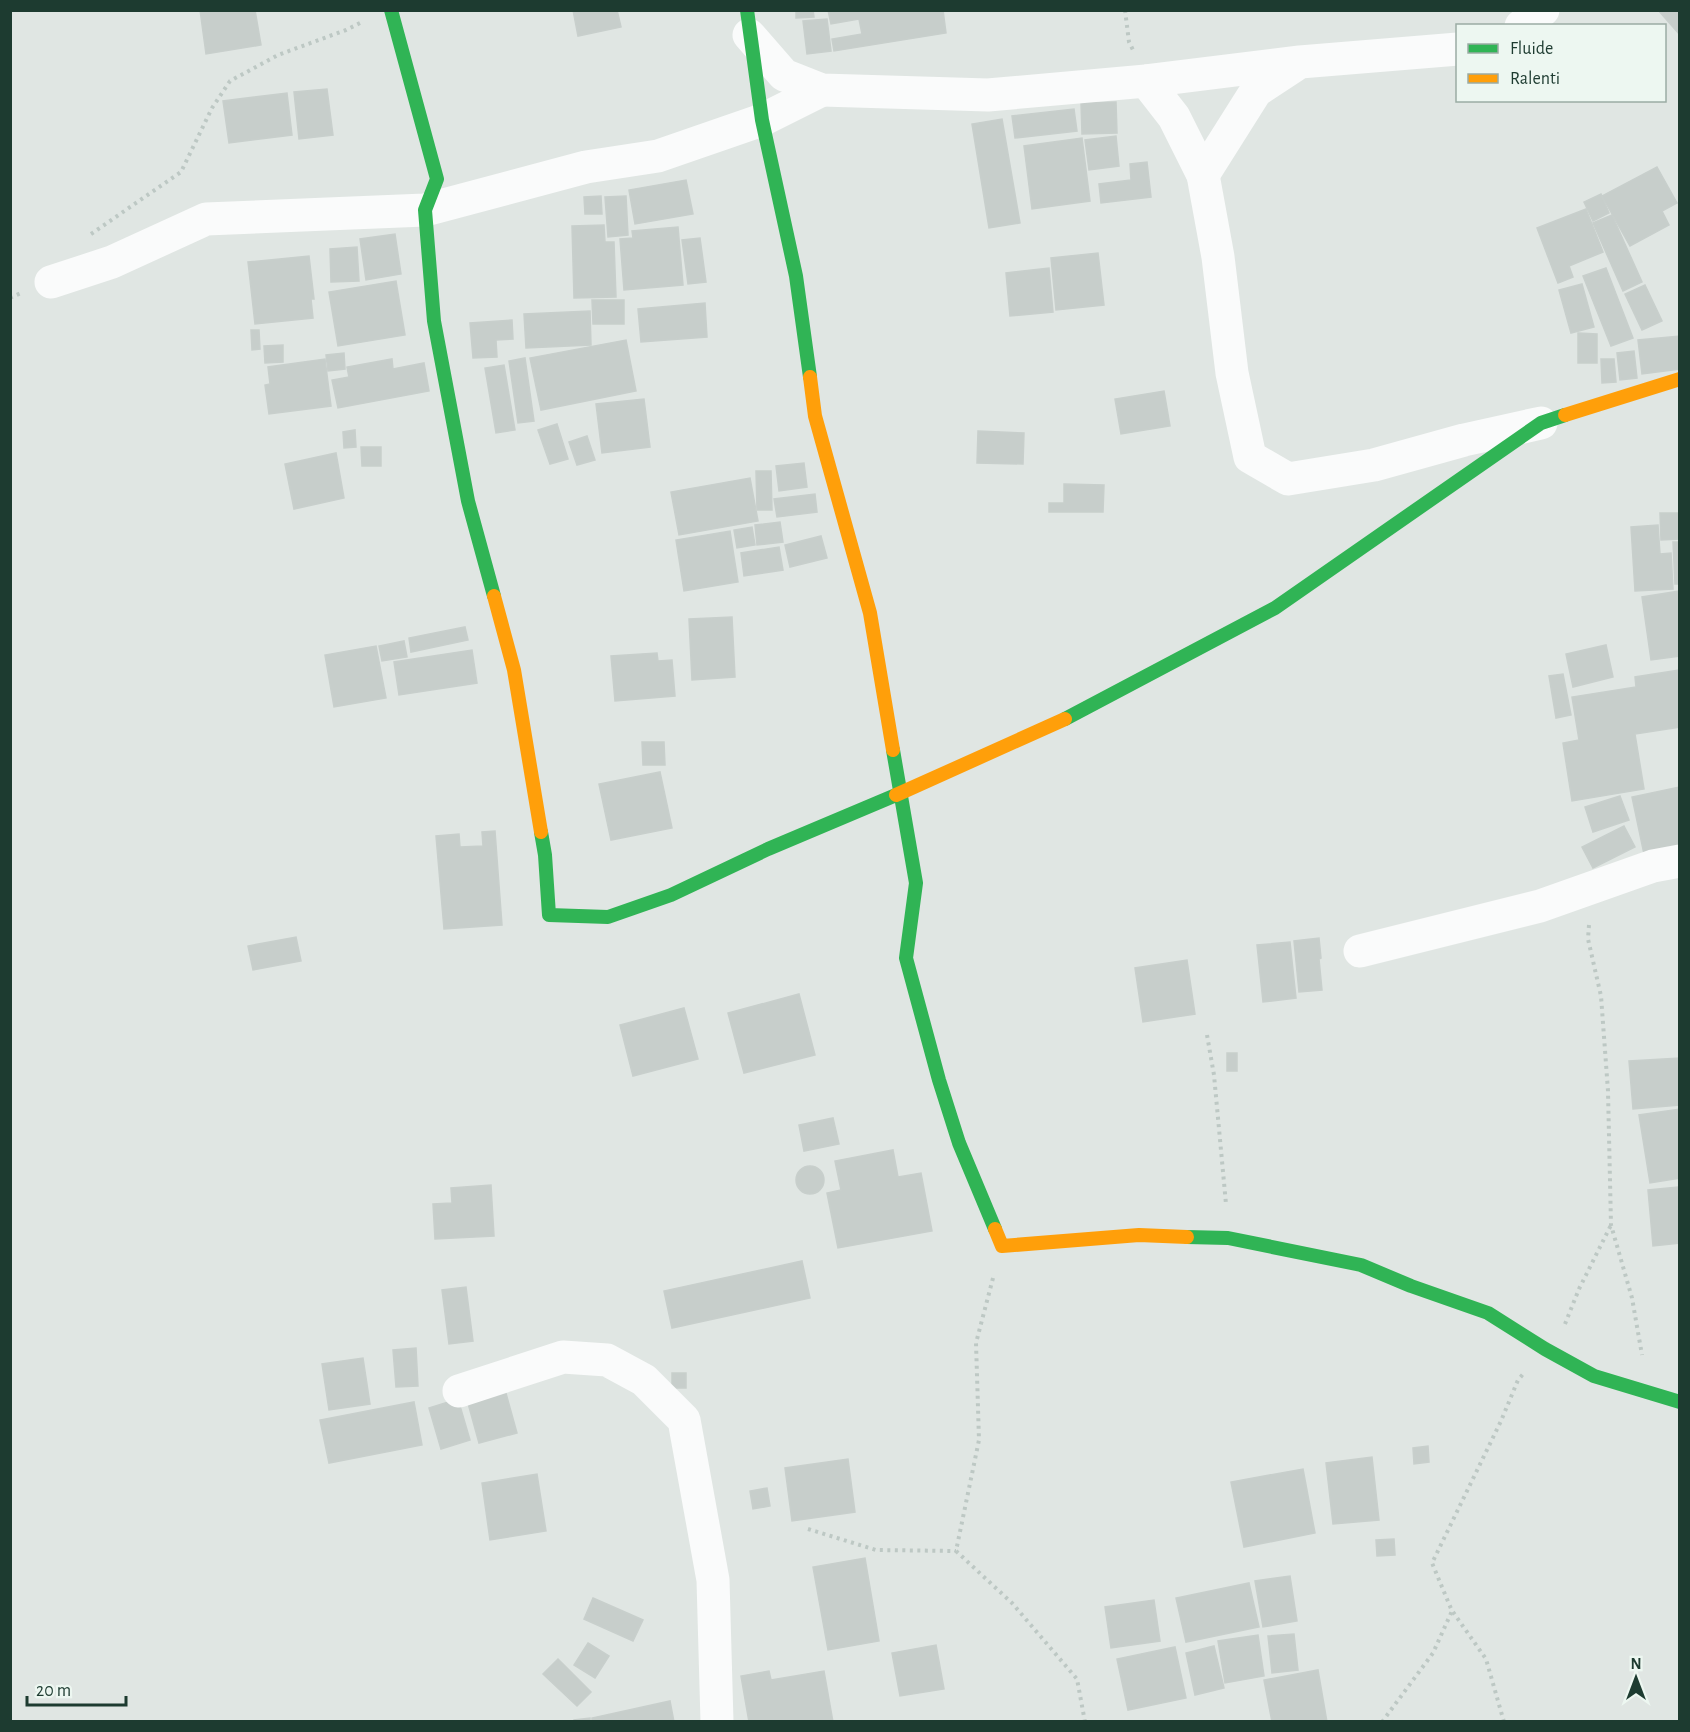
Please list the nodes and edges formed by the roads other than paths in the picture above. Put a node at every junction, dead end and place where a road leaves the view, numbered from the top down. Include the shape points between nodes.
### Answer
1 (391, 10) edge
2 (1543, 10) edge
3 (748, 23) edge
4 (1524, 24) edge
5 (1456, 49) edge
6 (1300, 62) junction
7 (1146, 81) junction
8 (822, 90) junction
9 (762, 120) junction
10 (1203, 175) junction
11 (425, 210) junction
12 (51, 282) road end
13 (1680, 380) edge
14 (1541, 423) junction
15 (900, 793) junction
16 (1680, 861) edge
17 (1360, 951) dead end
18 (459, 1391) dead end
19 (1680, 1402) edge
20 (717, 1722) edge

1 - 11 street via 437,179
2 - 4 street
3 - 8 street via 784,75
3 - 9 street
5 - 6 street
6 - 7 street
6 - 10 street via 1256,91
7 - 8 street via 988,94
7 - 10 street via 1174,117
8 - 9 street
9 - 11 street via 658,156 586,167
9 - 15 street via 796,276 815,416 870,613
10 - 14 street via 1232,373 1250,457 1288,479 1374,465
11 - 12 street via 206,219 112,262
11 - 15 street via 434,321 468,501 514,670 545,855 549,915 608,917 661,899
13 - 14 street
14 - 15 street via 1275,609 1076,714
15 - 19 street via 916,883 906,958 959,1143 1002,1246 1138,1235 1228,1238 1361,1265 1488,1312 1594,1376
16 - 17 street via 1653,866 1540,906
18 - 20 street via 563,1357 607,1360 644,1380 684,1420 713,1580

